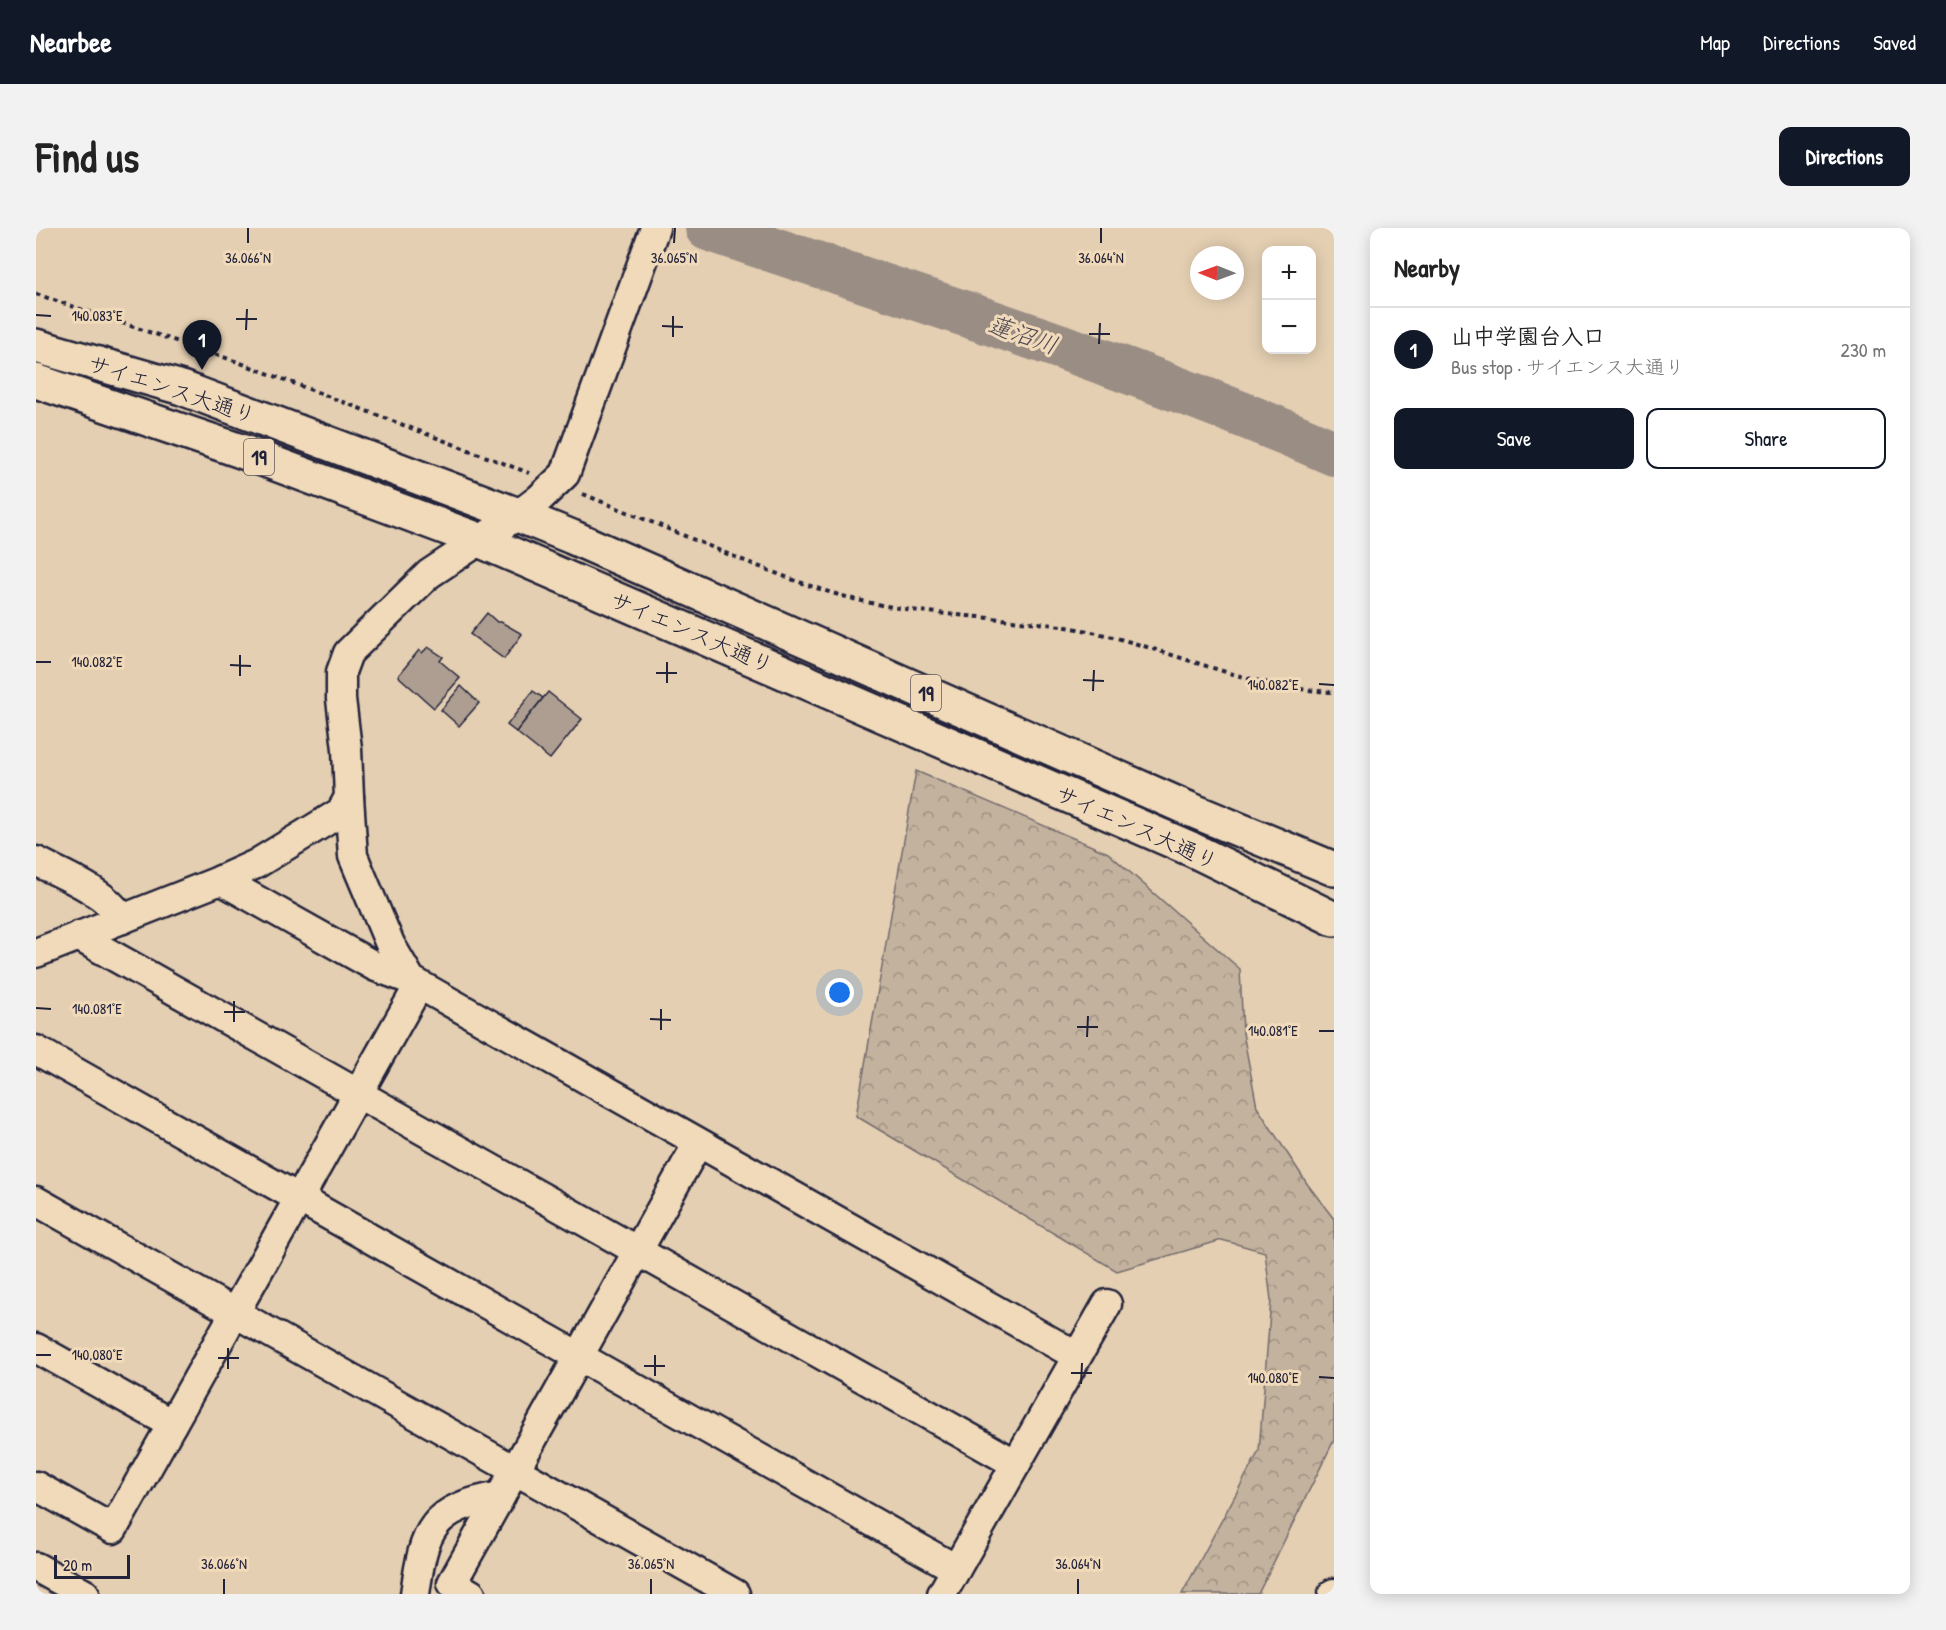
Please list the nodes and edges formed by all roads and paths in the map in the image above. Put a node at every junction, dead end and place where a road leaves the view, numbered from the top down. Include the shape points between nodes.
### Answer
1 (655, 230) edge
2 (36, 294) edge
3 (36, 346) edge
4 (36, 381) edge
5 (557, 484) junction
6 (518, 515) junction
7 (479, 540) junction
8 (1334, 692) edge
9 (349, 797) junction
10 (36, 861) edge
11 (1334, 869) edge
12 (221, 880) junction
13 (123, 919) junction
14 (1334, 919) edge
15 (78, 936) junction
16 (36, 953) edge
17 (415, 982) junction
18 (36, 1050) edge
19 (358, 1094) junction
20 (698, 1143) junction
21 (299, 1198) junction
22 (36, 1201) edge
23 (637, 1251) junction
24 (1107, 1304) dead end
25 (235, 1313) junction
26 (36, 1348) edge
27 (579, 1356) junction
28 (1077, 1356) junction
29 (172, 1424) junction
30 (1016, 1464) junction
31 (515, 1470) junction
32 (36, 1486) edge
33 (501, 1496) junction
34 (36, 1567) edge
35 (956, 1569) junction
36 (85, 1594) edge
37 (415, 1594) edge
38 (471, 1594) edge
39 (735, 1594) edge
40 (942, 1594) edge

1 - 5 street via 565,474
2 - 5 path via 238,362
3 - 6 main road, サイエンス大通り / 19 via 182,388
4 - 7 main road, サイエンス大通り / 19 via 242,451
5 - 6 street
5 - 8 path via 817,589 875,604 1101,634 1262,682
6 - 7 street
6 - 11 main road, サイエンス大通り / 19
7 - 9 street via 429,574 348,653 341,672 341,699
7 - 14 main road, サイエンス大通り / 19 via 1191,849
9 - 12 street via 341,812 256,864
9 - 17 street via 353,856 390,944
10 - 13 street via 96,892
12 - 13 street
12 - 17 street via 376,967
13 - 15 street
15 - 16 street
15 - 19 street
17 - 19 street
17 - 20 street
18 - 21 street
19 - 21 street
19 - 23 street
20 - 23 street
20 - 28 street
21 - 25 street
21 - 27 street
22 - 25 street
23 - 27 street
23 - 30 street
24 - 28 street
25 - 29 street
25 - 31 street
26 - 29 street
27 - 31 street
27 - 35 street
28 - 30 street
29 - 32 street via 113,1529
30 - 35 street
31 - 33 street
31 - 39 street
33 - 37 street via 476,1500 441,1516 421,1554
33 - 38 street via 452,1583
34 - 36 street
35 - 40 street

